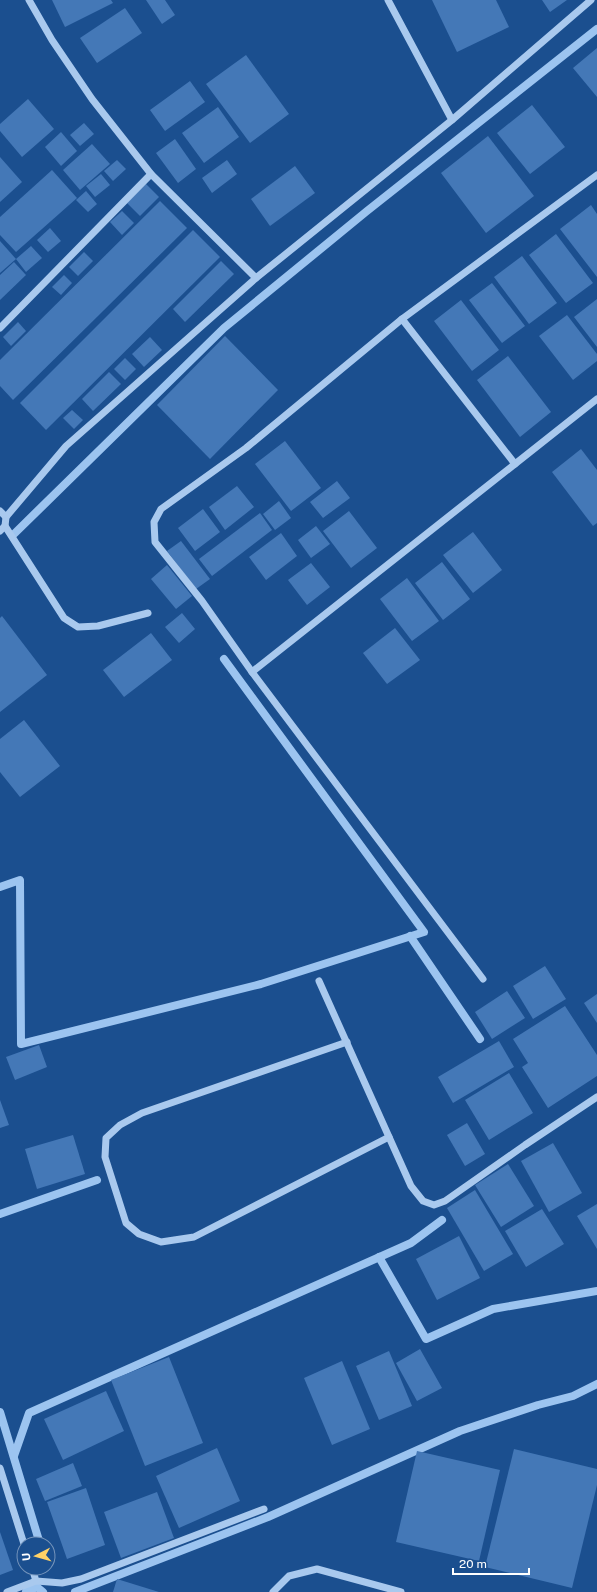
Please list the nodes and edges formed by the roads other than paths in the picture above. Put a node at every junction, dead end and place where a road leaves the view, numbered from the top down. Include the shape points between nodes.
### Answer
1 (29, 0) edge
2 (388, 0) edge
3 (591, 0) edge
4 (452, 120) junction
5 (151, 174) junction
6 (597, 175) edge
7 (256, 278) junction
8 (402, 319) junction
9 (0, 328) edge
10 (597, 399) edge
11 (516, 464) junction
12 (0, 511) edge
13 (6, 517) junction
14 (2, 529) edge
15 (148, 613) dead end
16 (252, 672) junction
17 (483, 978) dead end
18 (318, 981) dead end
19 (346, 1042) junction
20 (597, 1097) edge
21 (389, 1137) junction
22 (0, 1468) edge
23 (264, 1509) dead end
24 (21, 1536) edge
25 (35, 1576) edge
26 (36, 1580) junction
27 (7, 1592) edge
28 (273, 1592) edge
29 (401, 1592) edge

1 - 5 street via 52,40 92,99
2 - 4 street
3 - 4 street
4 - 7 street
5 - 7 street
5 - 9 street
6 - 8 street
7 - 13 street via 66,446
8 - 11 street
8 - 16 street via 246,448 161,509 154,522 155,542 202,601
10 - 11 street
11 - 16 street
12 - 13 street
13 - 14 street
14 - 15 street via 64,618 78,628 98,626
16 - 17 street
18 - 19 street
19 - 21 street
19 - 21 street via 142,1113 120,1126 106,1138 105,1157 126,1223 139,1234 161,1242 194,1237
20 - 21 street via 445,1201 434,1205 423,1201 412,1186
22 - 24 street
23 - 26 street via 81,1579 62,1583
25 - 26 street
26 - 27 street
28 - 29 street via 289,1576 317,1569

